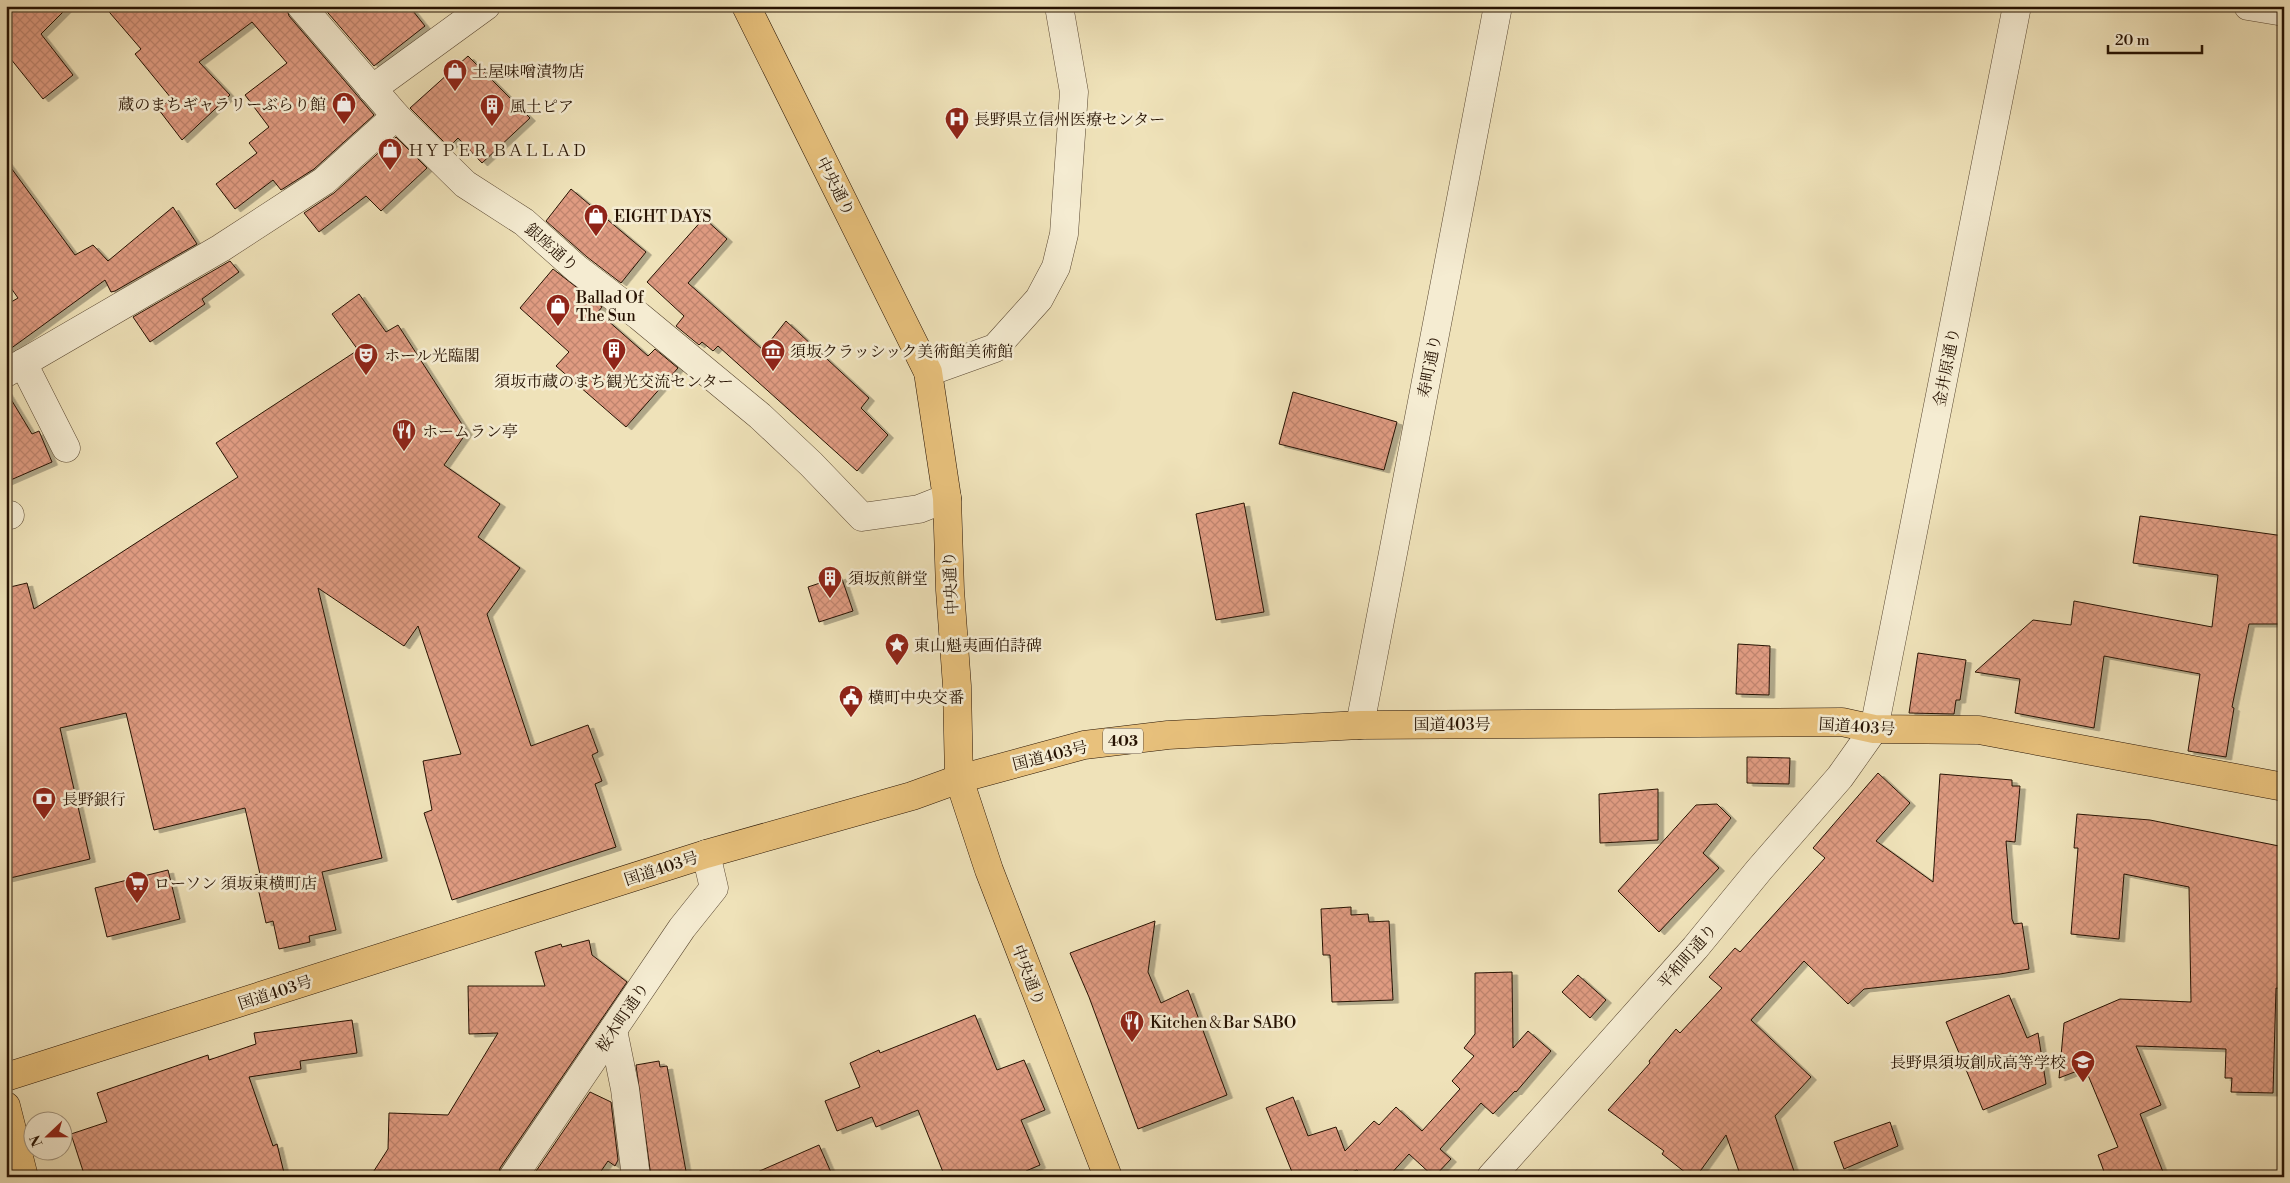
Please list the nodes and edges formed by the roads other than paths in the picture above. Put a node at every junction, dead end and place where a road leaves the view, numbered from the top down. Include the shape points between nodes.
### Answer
1 (301, 6) edge
2 (486, 6) edge
3 (746, 6) edge
4 (1059, 6) edge
5 (1498, 6) edge
6 (2017, 6) edge
7 (2248, 6) edge
8 (2284, 12) edge
9 (372, 89) junction
10 (396, 116) junction
11 (14, 368) edge
12 (928, 372) junction
13 (66, 448) dead end
14 (947, 498) junction
15 (1360, 725) junction
16 (1874, 729) junction
17 (959, 779) junction
18 (2284, 787) edge
19 (706, 854) junction
20 (613, 1030) junction
21 (6, 1077) edge
22 (6, 1106) edge
23 (24, 1177) edge
24 (512, 1177) edge
25 (636, 1177) edge
26 (1108, 1177) edge
27 (1491, 1177) edge

1 - 9 street, 銀座通り
2 - 9 street
3 - 12 main road, 中央通り
4 - 12 street via 1074,92 1064,234 1056,268 1039,299 995,348
5 - 15 street, 寿町通り
6 - 16 street, 金井原通り
7 - 8 street
9 - 10 street, 銀座通り
10 - 11 street via 324,181 221,248
10 - 14 street, 銀座通り via 465,184 524,222 577,269 760,416 862,518 918,509
11 - 13 street
12 - 14 main road, 中央通り
14 - 17 main road, 中央通り
15 - 16 main road, 国道403号 / 403 via 1842,722
15 - 17 main road, 国道403号 / 403 via 1168,735 1084,745
16 - 18 main road, 国道403号 / 403 via 1979,730
16 - 27 street, 平和町通り via 1840,778 1758,870 1695,948
17 - 19 main road, 国道403号 / 403 via 912,796
17 - 26 main road, 中央通り via 989,870
19 - 20 street, 桜木町通り via 714,888 682,928
19 - 21 main road, 国道403号 / 403
20 - 24 street, 桜木町通り
20 - 25 street via 625,1090
22 - 23 main road

